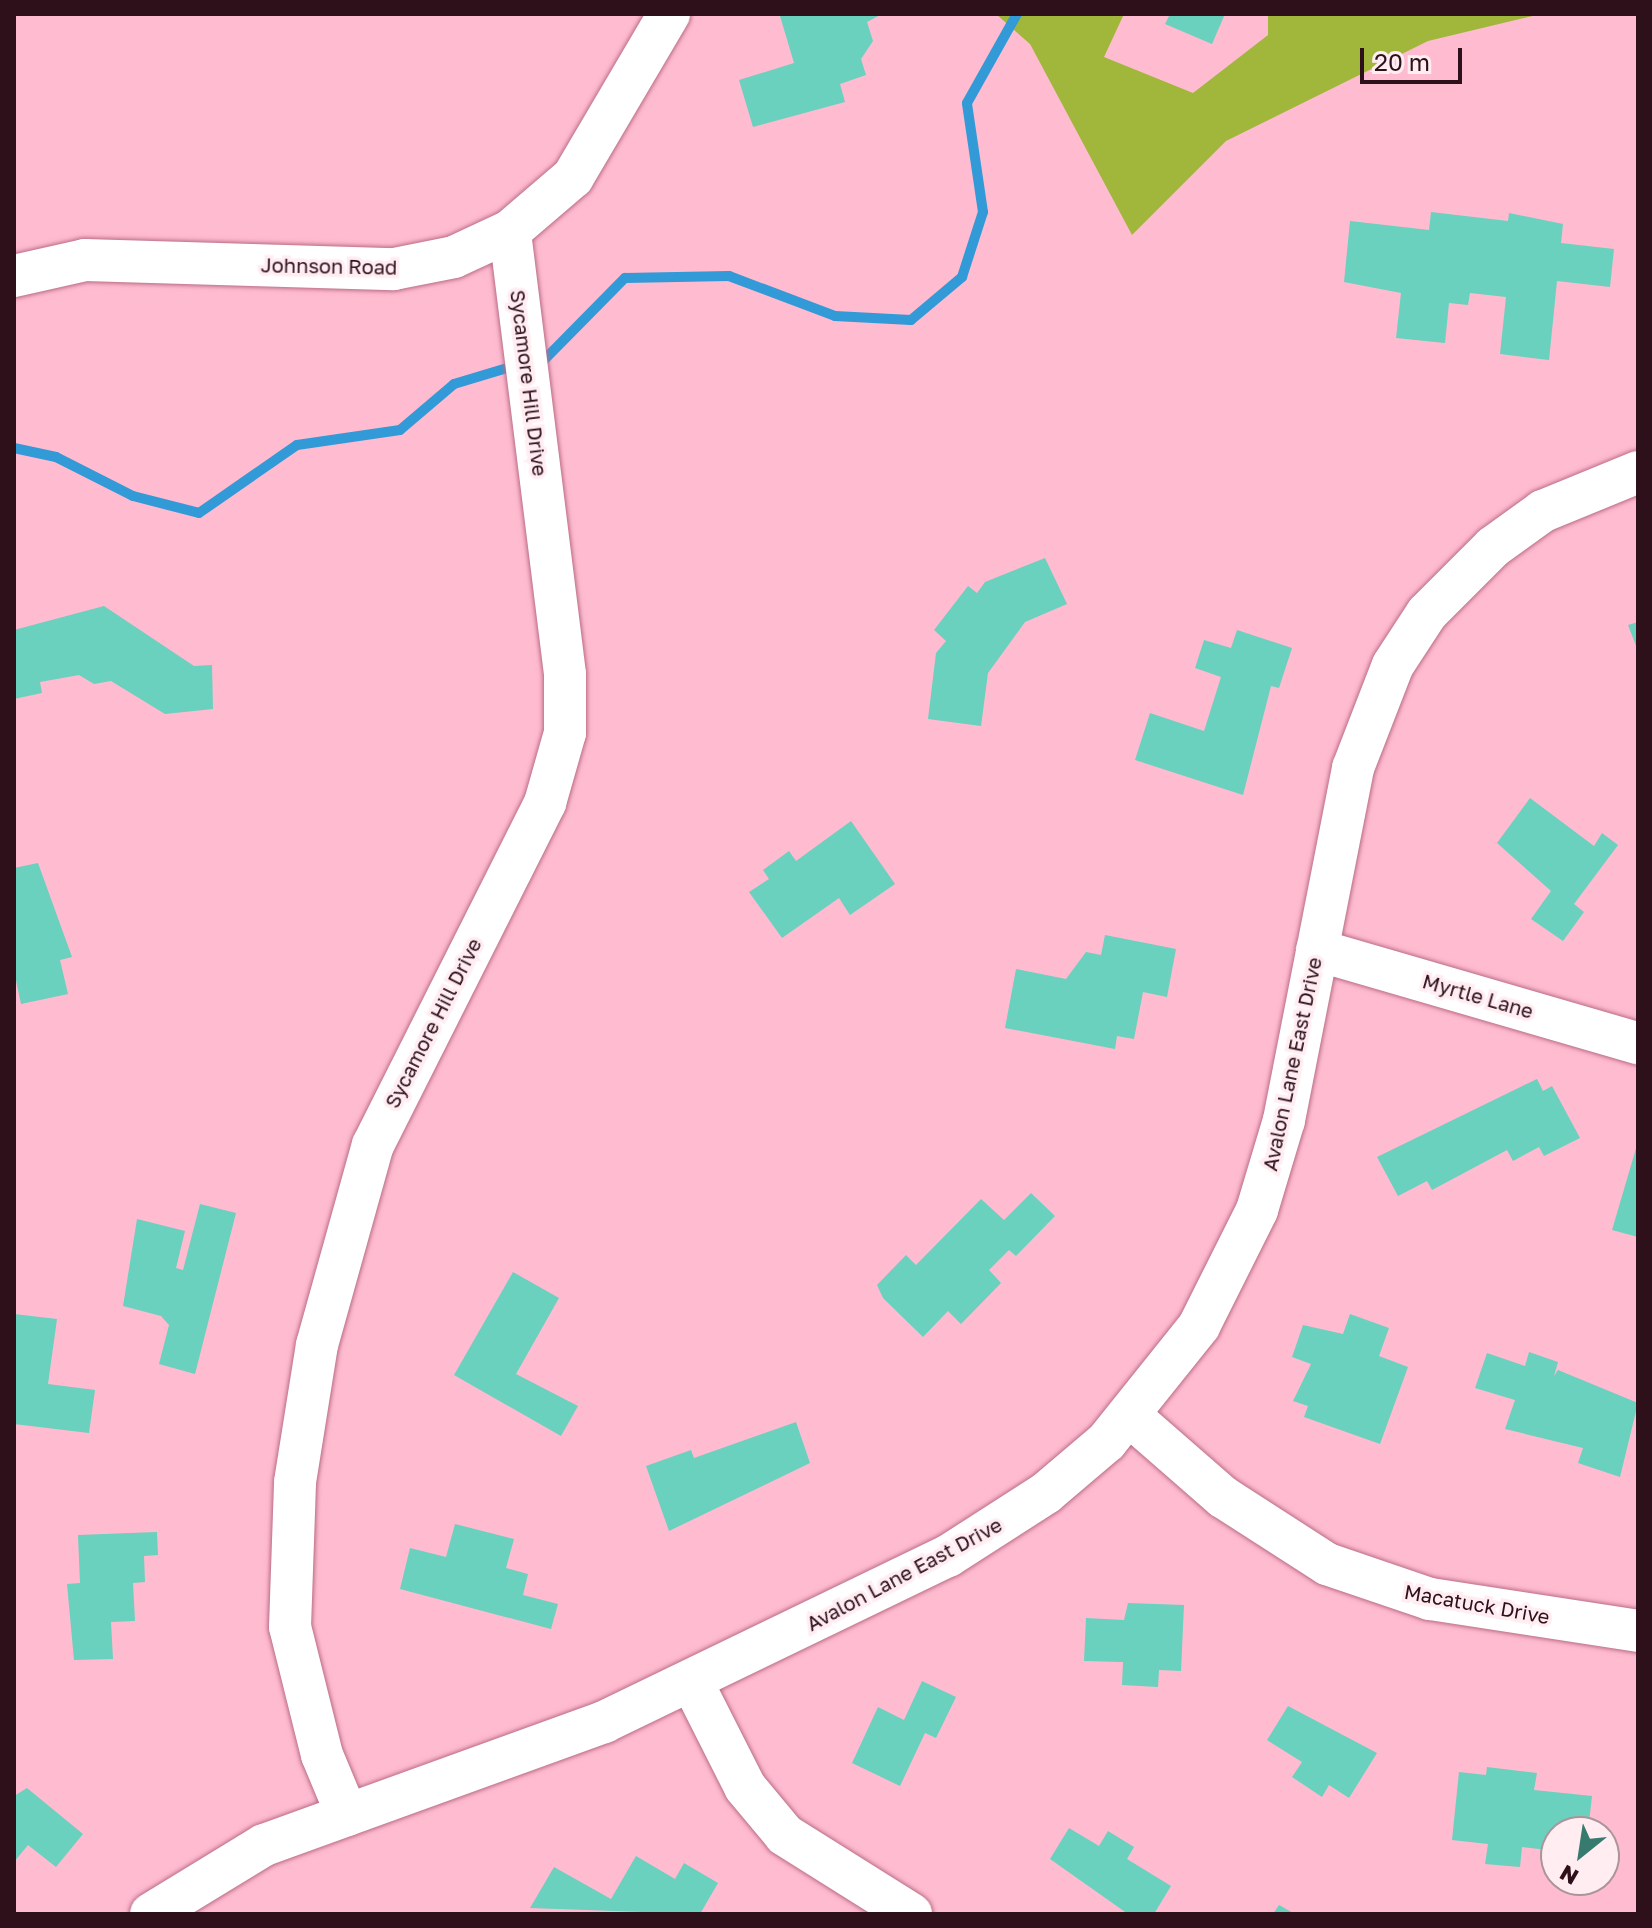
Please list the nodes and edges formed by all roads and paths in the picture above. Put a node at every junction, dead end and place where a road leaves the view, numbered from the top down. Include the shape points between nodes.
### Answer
1 (669, 14) edge
2 (510, 231) junction
3 (14, 276) edge
4 (1638, 472) edge
5 (1317, 950) junction
6 (1638, 1043) edge
7 (1130, 1416) junction
8 (1638, 1631) edge
9 (692, 1682) junction
10 (347, 1815) junction
11 (151, 1914) edge
12 (911, 1914) edge

1 - 2 street, Johnson Road via 591,154 554,198
2 - 3 street, Johnson Road via 454,257 394,269 85,260
2 - 10 street, Sycamore Hill Drive via 565,674 565,733 539,817 373,1145 317,1345 295,1482 290,1627 318,1742
4 - 5 street, Avalon Lane East Drive via 1517,528 1469,567 1418,626 1362,737
5 - 6 street, Myrtle Lane
5 - 7 street, Avalon Lane East Drive via 1257,1210 1199,1326
7 - 8 street, Macatuck Drive via 1223,1497 1327,1564 1430,1599
7 - 9 street, Avalon Lane East Drive via 1063,1479 977,1541
9 - 10 street, Avalon Lane East Drive via 515,1757
9 - 12 street via 745,1787 785,1835
10 - 11 street, Avalon Lane East Drive via 223,1865

